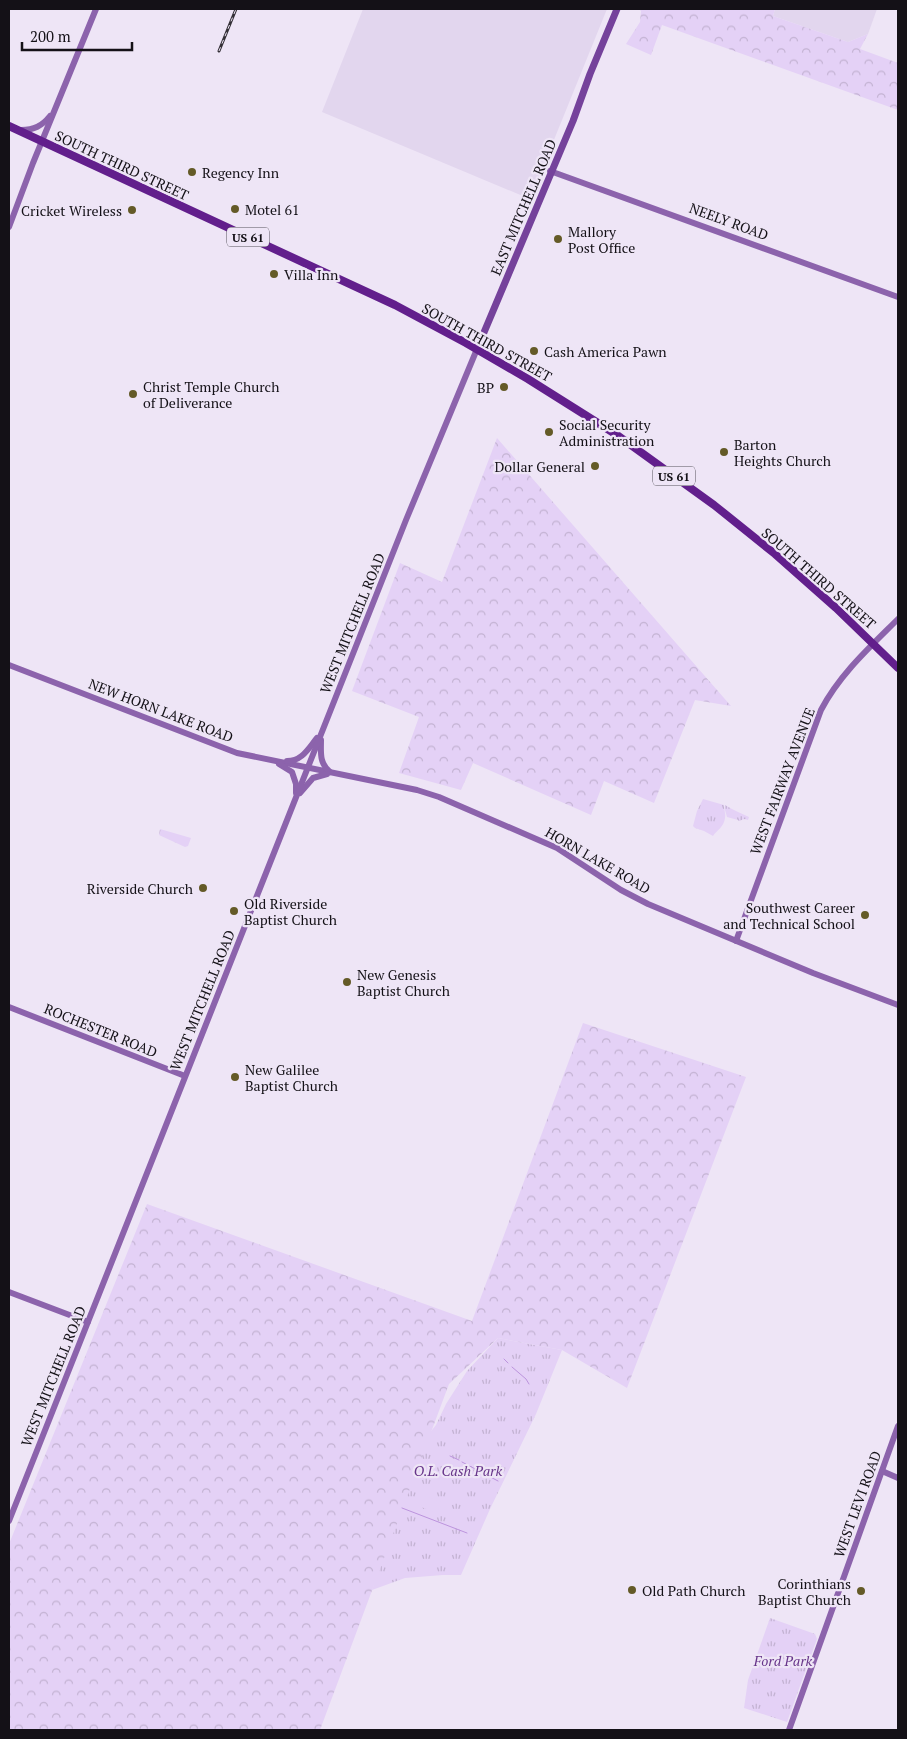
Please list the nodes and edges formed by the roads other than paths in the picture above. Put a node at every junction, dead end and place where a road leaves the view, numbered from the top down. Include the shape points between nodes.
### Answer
1 (96, 9) edge
2 (617, 9) edge
3 (56, 109) junction
4 (9, 126) edge
5 (17, 130) junction
6 (42, 142) junction
7 (550, 171) junction
8 (9, 227) edge
9 (898, 297) edge
10 (477, 350) junction
11 (898, 618) edge
12 (874, 643) junction
13 (9, 665) edge
14 (898, 668) edge
15 (321, 734) junction
16 (273, 761) junction
17 (308, 768) junction
18 (331, 773) junction
19 (296, 798) junction
20 (736, 940) junction
21 (898, 1005) edge
22 (9, 1007) edge
23 (185, 1076) junction
24 (9, 1292) edge
25 (88, 1322) junction
26 (898, 1426) edge
27 (882, 1471) junction
28 (898, 1478) edge
29 (9, 1521) edge
30 (788, 1730) edge

1 - 3 main road
2 - 7 main road, EAST MITCHELL ROAD
3 - 5 main road via 42,125
3 - 6 main road
4 - 5 highway, SOUTH THIRD STREET / US 61
5 - 6 highway, SOUTH THIRD STREET / US 61
6 - 8 main road
6 - 10 highway, SOUTH THIRD STREET / US 61 via 395,305
7 - 9 main road, NEELY ROAD
7 - 10 main road, EAST MITCHELL ROAD
10 - 12 highway, SOUTH THIRD STREET / US 61 via 592,419 690,487 775,554
10 - 15 main road, WEST MITCHELL ROAD
11 - 12 main road, WEST FAIRWAY AVENUE
12 - 14 highway, SOUTH THIRD STREET / US 61
12 - 20 main road, WEST FAIRWAY AVENUE via 844,674 821,710
13 - 16 main road, NEW HORN LAKE ROAD via 237,753
15 - 16 main road via 300,758
15 - 17 main road, WEST MITCHELL ROAD
15 - 18 main road via 320,757
16 - 17 main road, NEW HORN LAKE ROAD
16 - 19 main road via 292,772
17 - 18 main road, HORN LAKE ROAD
17 - 19 main road, WEST MITCHELL ROAD
18 - 19 main road via 315,777
18 - 20 main road, HORN LAKE ROAD via 440,797 558,848 640,900
19 - 23 main road, WEST MITCHELL ROAD
20 - 21 main road, HORN LAKE ROAD
22 - 23 main road, ROCHESTER ROAD
23 - 25 main road, WEST MITCHELL ROAD
24 - 25 main road
25 - 29 main road, WEST MITCHELL ROAD
26 - 27 main road, WEST LEVI ROAD
27 - 28 main road
27 - 30 main road, WEST LEVI ROAD

